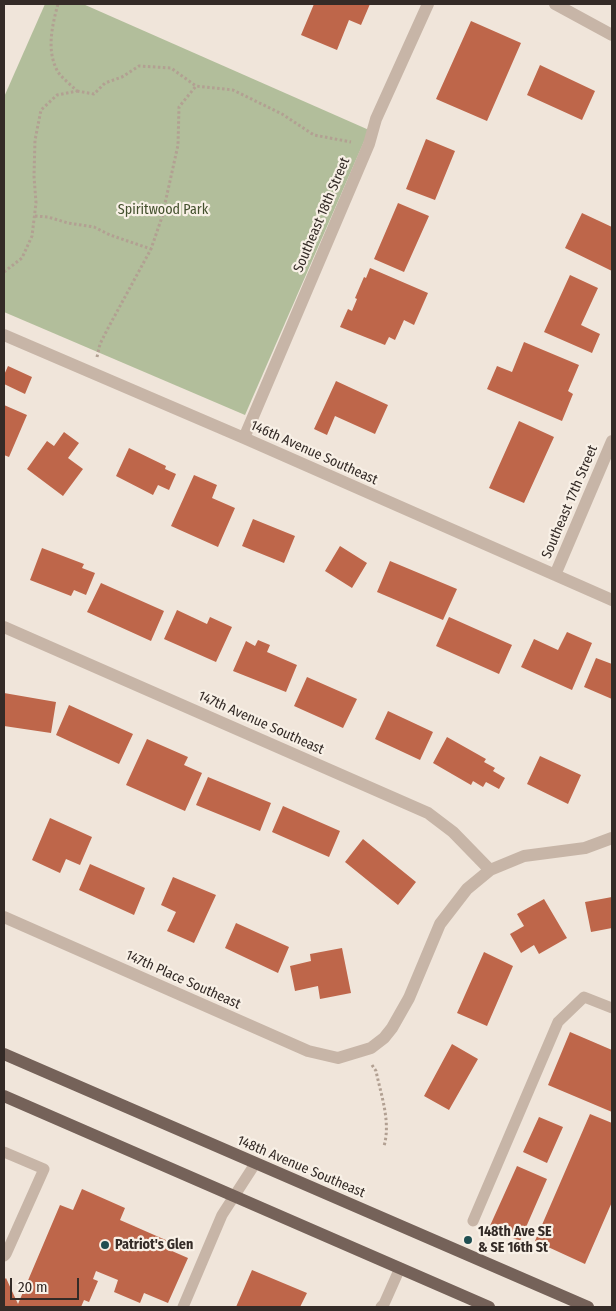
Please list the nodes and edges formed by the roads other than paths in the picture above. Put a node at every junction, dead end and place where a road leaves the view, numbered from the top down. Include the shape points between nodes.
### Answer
1 (428, 4) edge
2 (555, 4) edge
3 (612, 35) edge
4 (4, 335) edge
5 (244, 438) junction
6 (612, 442) edge
7 (555, 575) junction
8 (612, 600) edge
9 (4, 627) edge
10 (612, 838) edge
11 (490, 870) junction
12 (4, 917) edge
13 (612, 1008) edge
14 (4, 1054) edge
15 (4, 1098) edge
16 (4, 1152) edge
17 (255, 1164) junction
18 (234, 1196) junction
19 (474, 1220) dead end
20 (4, 1256) edge
21 (400, 1268) junction
22 (183, 1307) edge
23 (382, 1307) edge
24 (489, 1307) edge
25 (588, 1307) edge

1 - 5 street, Southeast 18th Street via 376,119 369,144
2 - 3 street
4 - 5 street, 146th Avenue Southeast
5 - 7 street, 146th Avenue Southeast
6 - 7 street, Southeast 17th Street
7 - 8 street, 146th Avenue Southeast
9 - 11 street, 147th Avenue Southeast via 428,813 453,832
10 - 11 street via 585,848 524,856
11 - 12 street, 147th Place Southeast via 467,889 440,924 409,998 384,1038 371,1048 338,1058 308,1051
13 - 19 lane via 584,997 558,1022
14 - 17 main road, 148th Avenue Southeast
15 - 18 main road
16 - 20 lane via 44,1169
17 - 18 lane
17 - 25 main road, 148th Avenue Southeast
18 - 21 main road
18 - 22 lane via 222,1215
21 - 23 lane
21 - 24 main road

